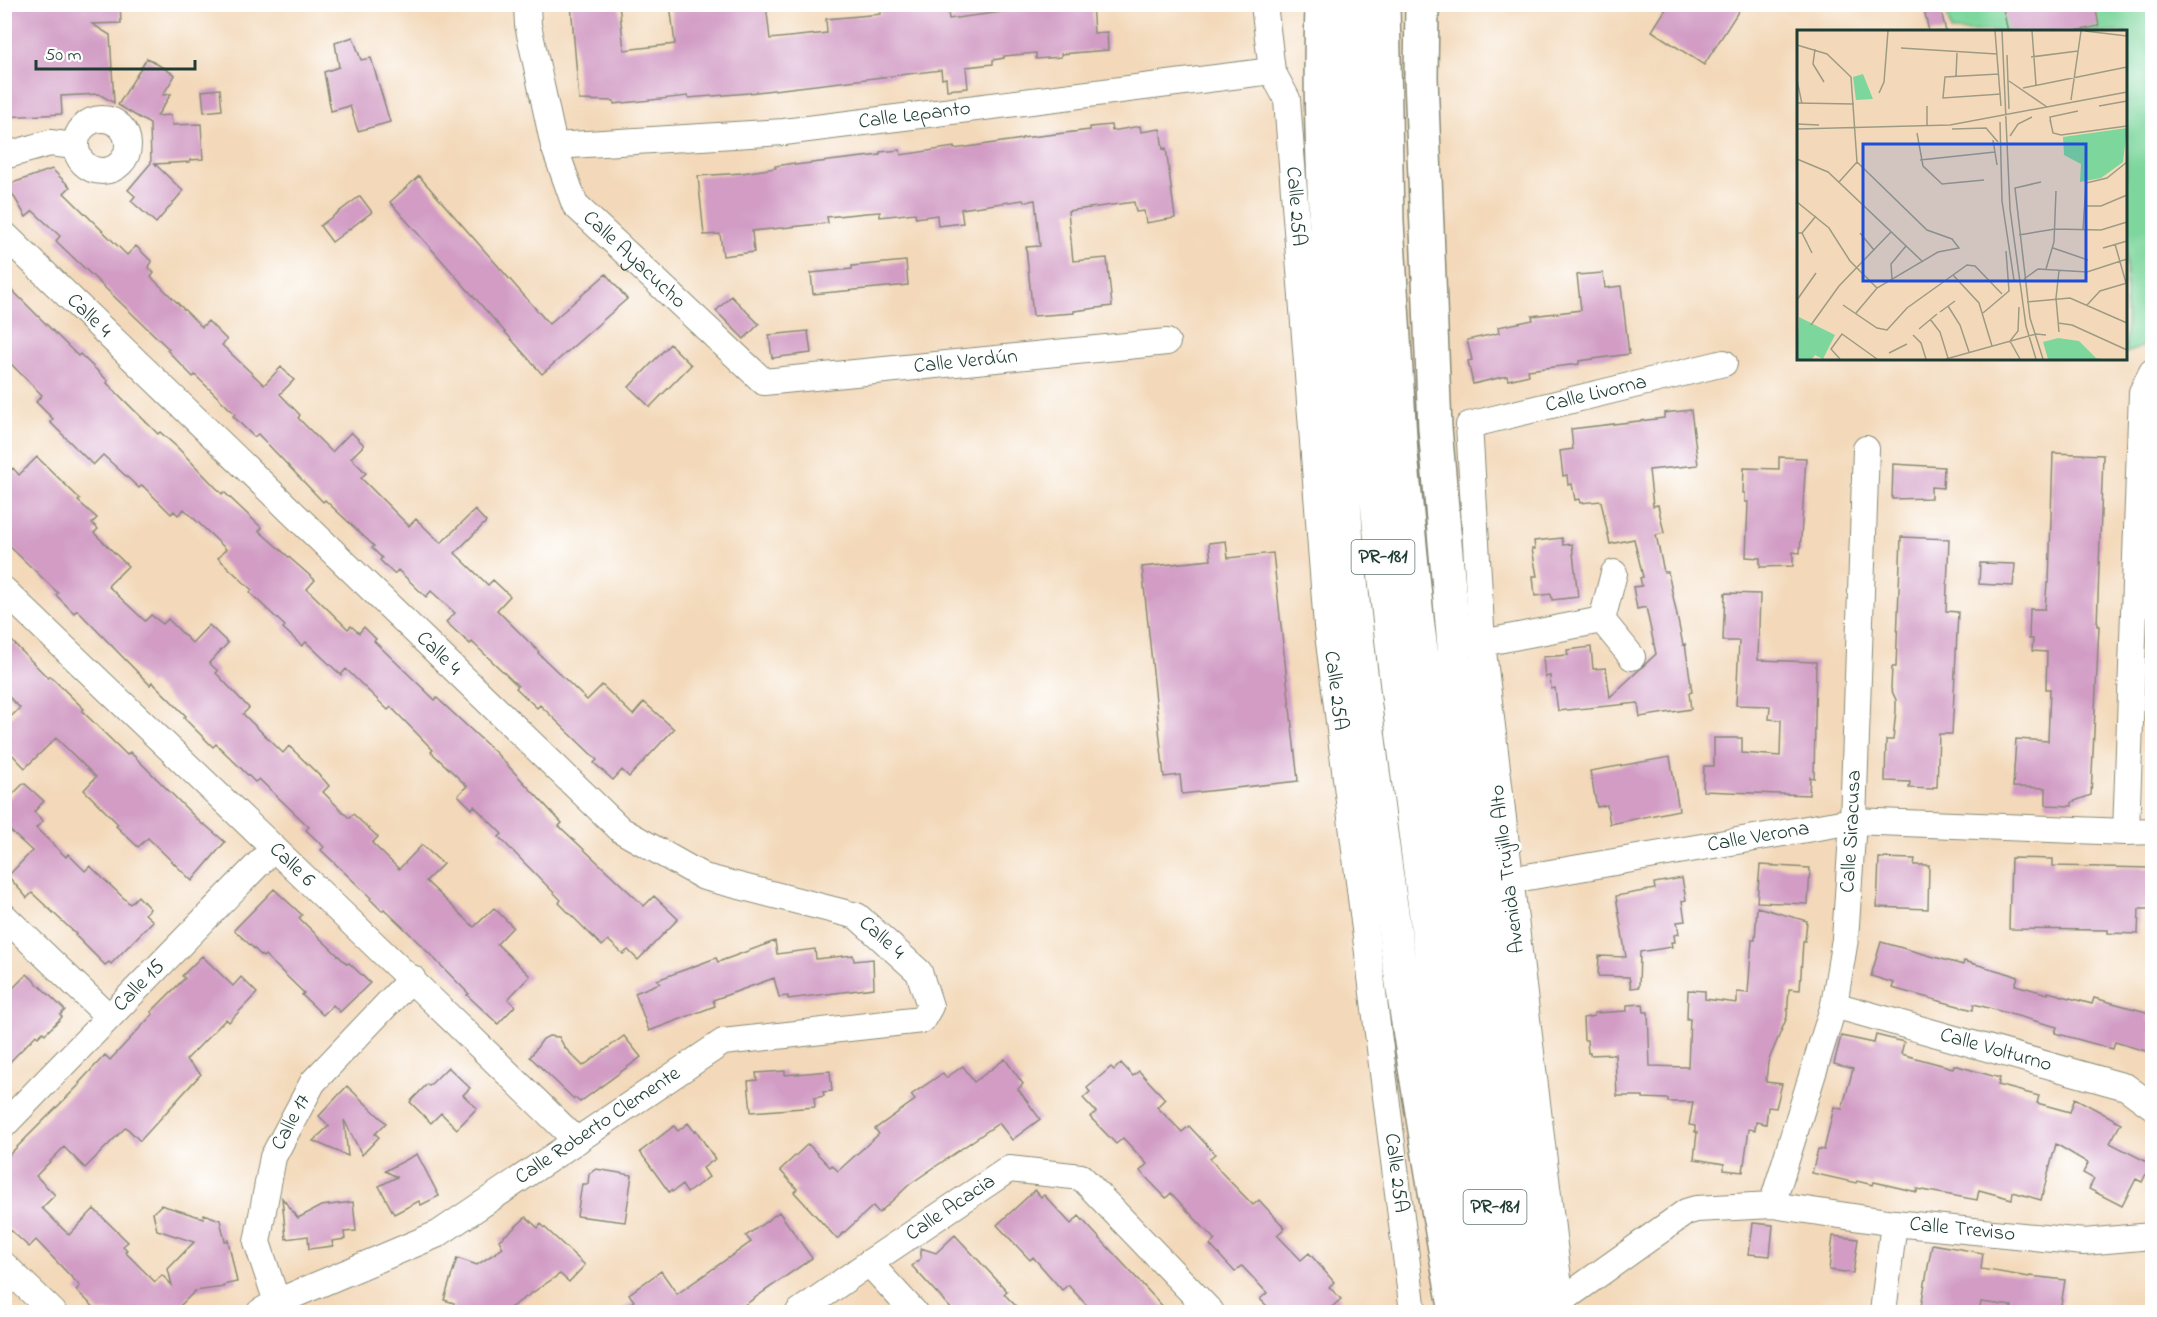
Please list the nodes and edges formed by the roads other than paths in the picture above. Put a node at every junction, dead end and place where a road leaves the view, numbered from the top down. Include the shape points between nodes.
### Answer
1 (527, 4) edge
2 (1263, 4) edge
3 (1310, 4) edge
4 (1322, 4) edge
5 (1353, 4) edge
6 (1383, 4) edge
7 (1422, 4) edge
8 (1272, 71) junction
9 (1320, 77) junction
10 (75, 146) dead end
11 (554, 146) junction
12 (4, 156) edge
13 (4, 234) edge
14 (1167, 342) dead end
15 (1724, 363) dead end
16 (764, 382) joint
17 (2147, 382) edge
18 (1468, 425) joint
19 (1866, 449) dead end
20 (1614, 573) dead end
21 (4, 590) edge
22 (2144, 599) edge
23 (1602, 620) junction
24 (1482, 643) junction
25 (1632, 657) dead end
26 (1853, 821) junction
27 (2152, 831) edge
28 (2126, 832) junction
29 (273, 849) junction
30 (1510, 880) junction
31 (4, 916) edge
32 (412, 978) junction
33 (924, 986) joint
34 (1834, 1005) junction
35 (109, 1017) junction
36 (1466, 1104) junction
37 (2152, 1106) edge
38 (4, 1125) edge
39 (577, 1141) junction
40 (1772, 1205) junction
41 (1894, 1222) junction
42 (2152, 1236) edge
43 (868, 1263) junction
44 (4, 1264) edge
45 (268, 1307) edge
46 (1552, 1309) edge
47 (53, 1312) edge
48 (799, 1312) edge
49 (914, 1312) edge
50 (1211, 1312) edge
51 (1413, 1312) edge
52 (1456, 1312) edge
53 (1479, 1312) edge
54 (1511, 1312) edge
55 (1883, 1312) edge

1 - 11 street, Calle Ayacucho
2 - 8 street
3 - 9 highway
4 - 9 highway
5 - 36 highway, PR-181 via 1355,151 1372,456 1393,661 1426,917
6 - 36 highway, PR-181 via 1387,223 1401,454
7 - 46 highway via 1421,78 1435,428 1455,657 1484,883
8 - 11 street, Calle Lepanto via 784,132
8 - 51 street, Calle 25A via 1287,99 1327,626
9 - 52 highway via 1348,550 1369,741
10 - 12 street via 50,143
11 - 16 street, Calle Ayacucho via 575,205
13 - 33 street, Calle 4 via 621,830 704,877 857,916 919,972
14 - 16 street, Calle Verdún
15 - 18 street, Calle Livorna
17 - 22 street
18 - 24 street, Avenida Trujillo Alto
19 - 26 street, Calle Siracusa
20 - 23 street
21 - 29 street, Calle 6
22 - 28 street
23 - 24 street
23 - 25 street
24 - 30 street, Avenida Trujillo Alto
26 - 28 street, Calle Verona
26 - 30 street, Calle Verona
26 - 34 street, Calle Siracusa via 1845,939
27 - 28 street, Calle Verona
29 - 32 street, Calle 6
29 - 35 street, Calle 15
30 - 46 street, Avenida Trujillo Alto
31 - 35 street
32 - 39 street, Calle 6
32 - 45 street, Calle 17 via 313,1082 273,1157 257,1242
33 - 39 street, Calle Roberto Clemente via 930,1006 922,1020 723,1042
34 - 37 street, Calle Volturno via 2126,1087
34 - 40 street, Calle Siracusa
35 - 38 street, Calle 15
36 - 53 highway, PR-181
36 - 54 highway, PR-181
39 - 45 street, Calle Roberto Clemente via 438,1234
40 - 41 street, Calle Treviso
40 - 46 street, Calle Treviso via 1686,1212
41 - 42 street, Calle Treviso via 2084,1242
41 - 55 street
43 - 48 street, Calle Acacia
43 - 49 street
43 - 50 street, Calle Acacia via 1008,1169 1081,1177
44 - 47 street

